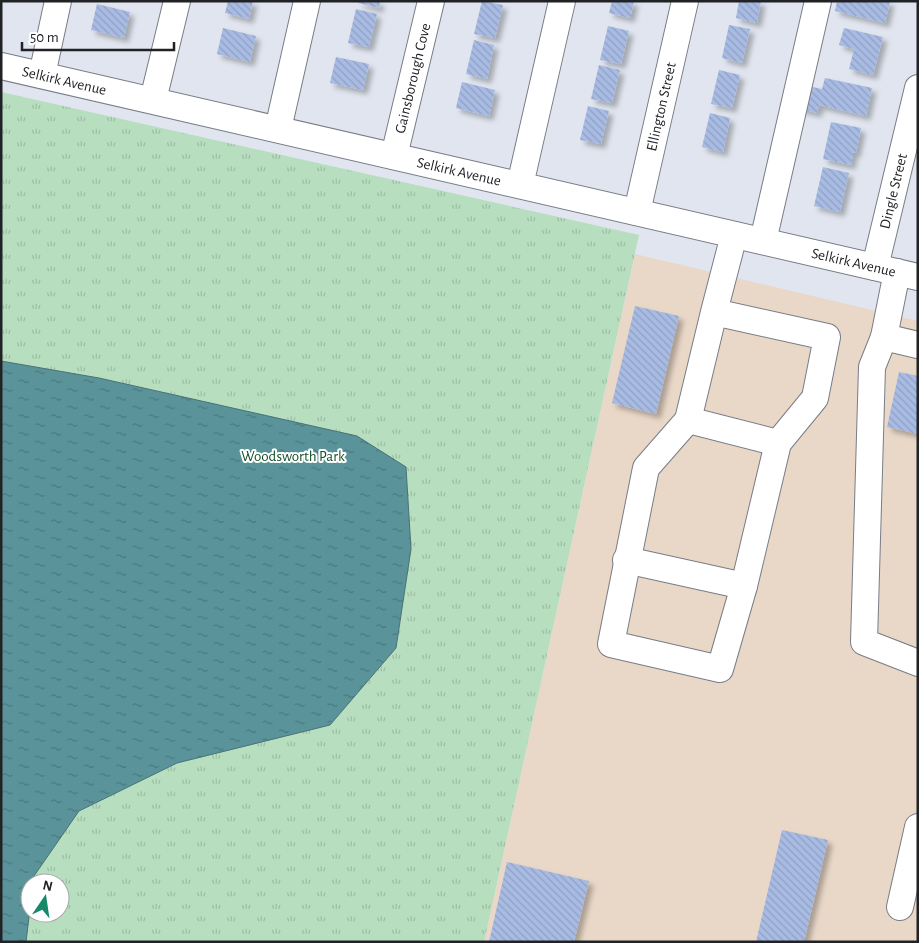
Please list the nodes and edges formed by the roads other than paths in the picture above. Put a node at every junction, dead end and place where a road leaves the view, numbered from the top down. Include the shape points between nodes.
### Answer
1 (58, 1) edge
2 (176, 1) edge
3 (307, 1) edge
4 (432, 1) edge
5 (562, 1) edge
6 (685, 1) edge
7 (818, 1) edge
8 (1, 66) edge
9 (42, 75) junction
10 (918, 88) edge
11 (153, 100) junction
12 (278, 129) junction
13 (394, 156) junction
14 (520, 186) junction
15 (637, 212) junction
16 (734, 235) junction
17 (763, 241) junction
18 (897, 272) edge
19 (714, 312) junction
20 (884, 337) junction
21 (918, 345) edge
22 (688, 420) junction
23 (778, 443) junction
24 (626, 560) junction
25 (744, 586) junction
26 (918, 663) edge
27 (918, 827) edge
28 (900, 907) dead end

1 - 9 street
2 - 11 street
3 - 12 street
4 - 13 street, Gainsborough Cove
5 - 14 street
6 - 15 street, Ellington Street
7 - 17 street
8 - 9 street, Selkirk Avenue
9 - 11 street, Selkirk Avenue
10 - 18 street, Dingle Street
11 - 12 street, Selkirk Avenue
12 - 13 street, Selkirk Avenue
13 - 14 street, Selkirk Avenue
14 - 15 street, Selkirk Avenue
15 - 16 street, Selkirk Avenue
16 - 17 street, Selkirk Avenue
16 - 19 street
17 - 18 street, Selkirk Avenue
18 - 20 street, Dingle Street
19 - 22 street
19 - 23 street via 827,337 815,398
20 - 21 street
20 - 26 street, Dingle Street via 872,367 864,642
22 - 23 street
22 - 24 street via 646,468
23 - 25 street
24 - 25 street
24 - 25 street via 611,644 720,669
27 - 28 street

